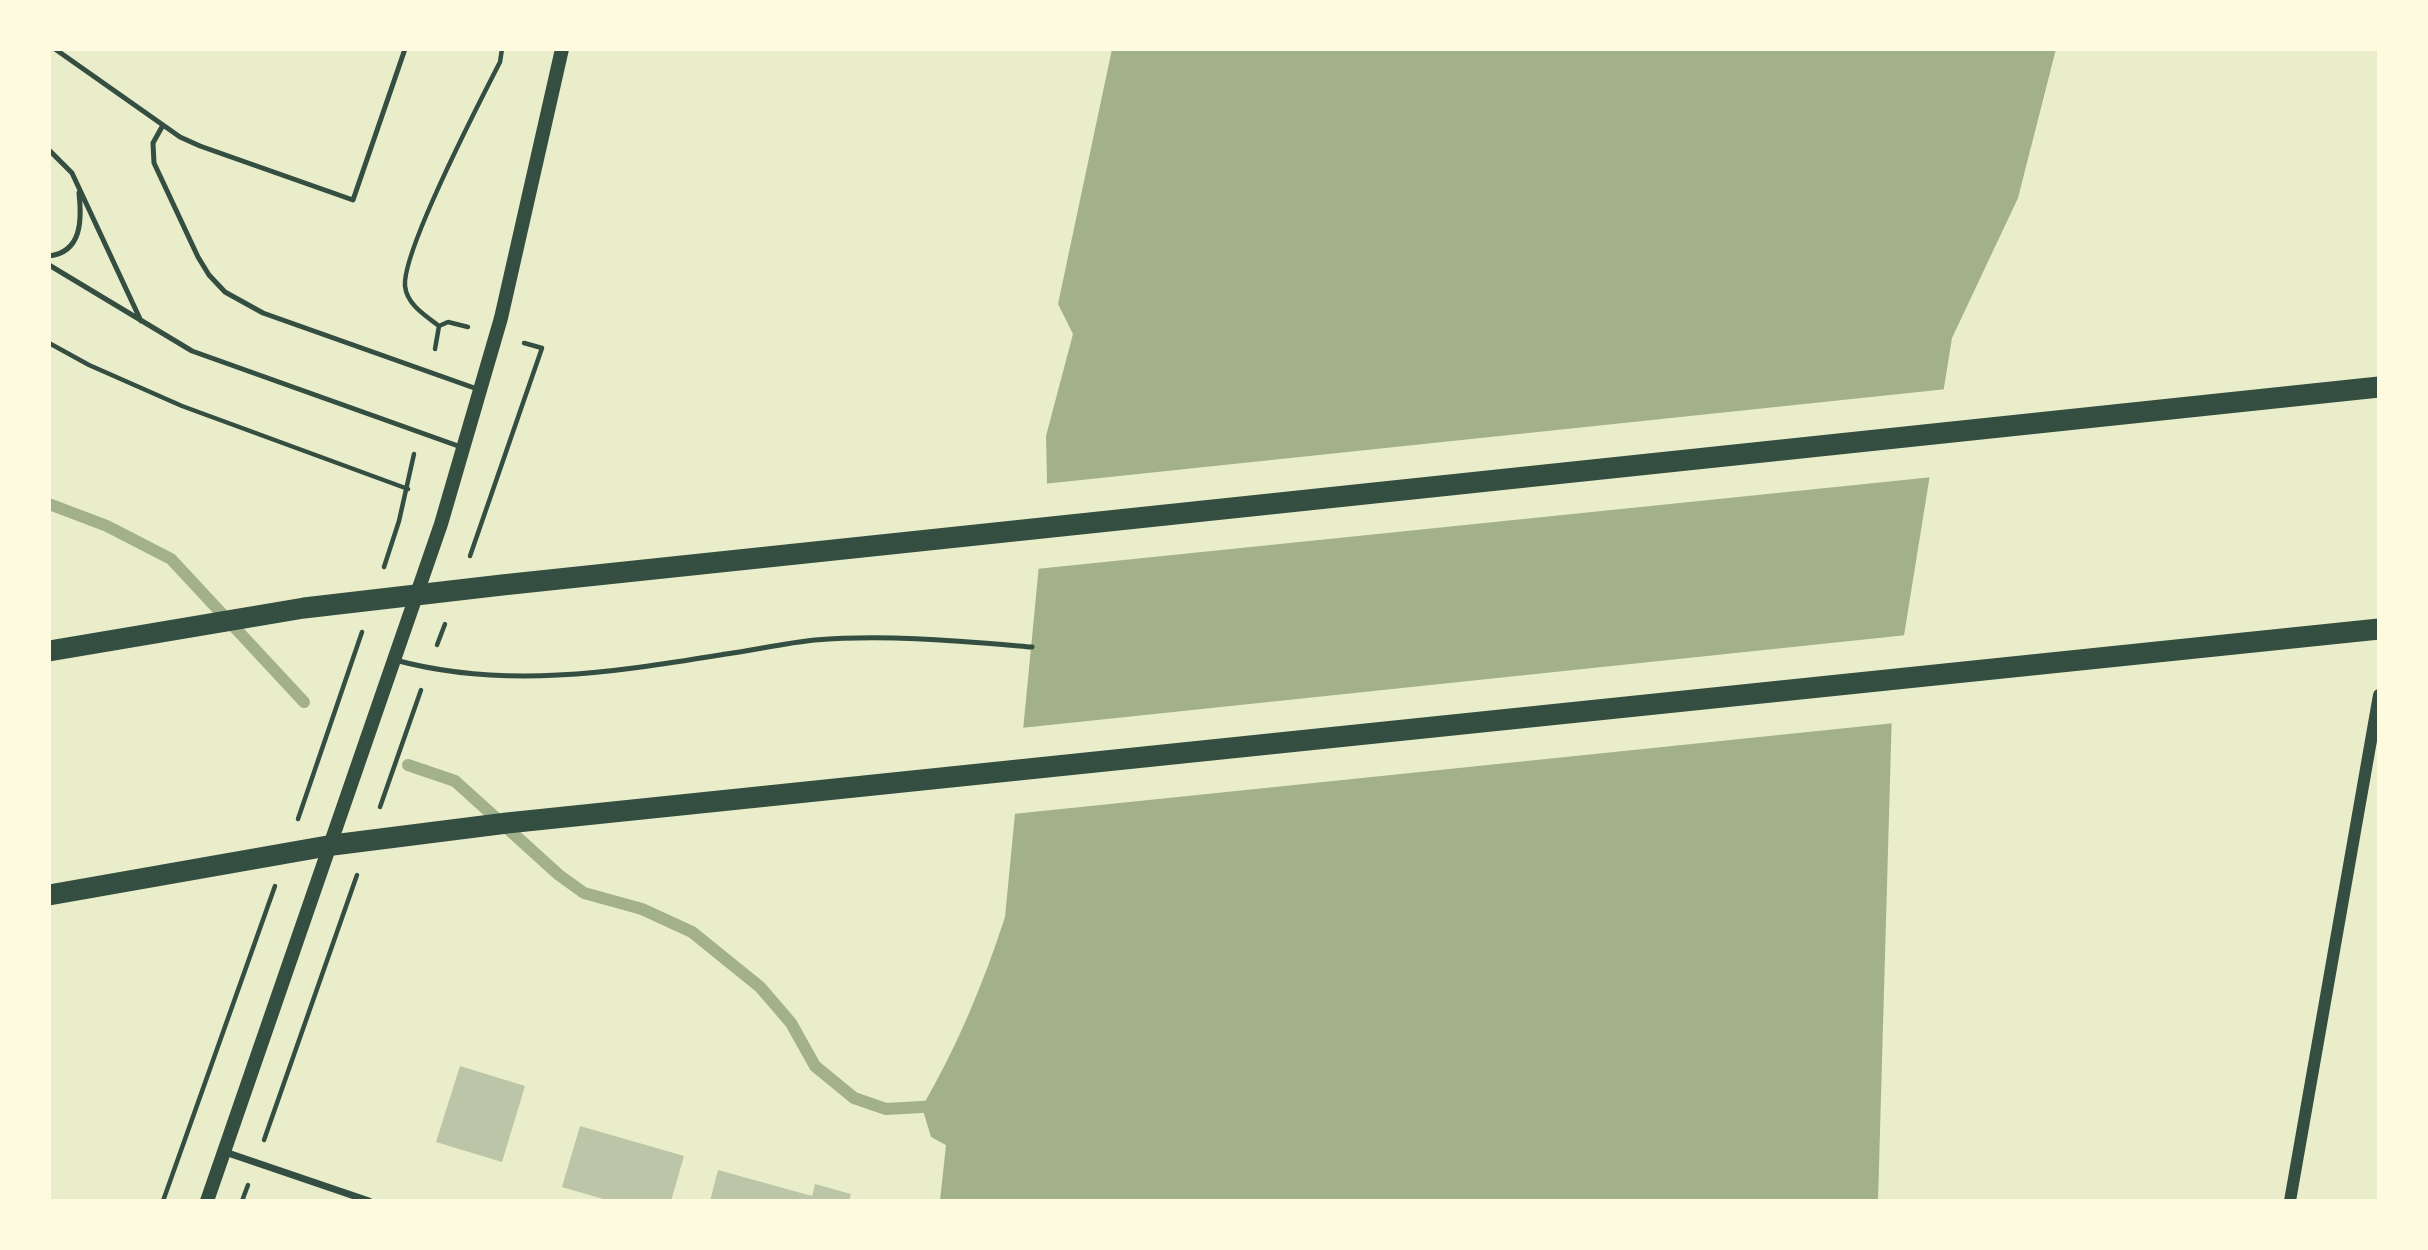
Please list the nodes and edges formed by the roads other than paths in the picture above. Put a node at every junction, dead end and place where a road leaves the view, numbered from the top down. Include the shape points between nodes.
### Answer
1 (55, 49) edge
2 (405, 49) edge
3 (562, 49) edge
4 (163, 125) junction
5 (49, 150) edge
6 (78, 186) junction
7 (49, 256) edge
8 (49, 265) edge
9 (141, 322) junction
10 (2379, 387) edge
11 (480, 390) junction
12 (464, 448) junction
13 (2379, 629) edge
14 (1032, 647) dead end
15 (49, 651) edge
16 (395, 660) junction
17 (2379, 695) edge
18 (49, 895) edge
19 (225, 1152) junction
20 (207, 1201) edge
21 (369, 1201) edge
22 (2290, 1201) edge

1 - 4 lane
2 - 4 lane via 353,200 200,146
3 - 11 main road via 524,224
4 - 11 lane via 153,143 154,163 198,257 225,292 263,313
5 - 6 lane
6 - 7 lane via 77,238 61,254
6 - 9 lane
8 - 9 lane
9 - 12 lane via 192,351
10 - 15 highway via 449,590 240,618
11 - 12 main road
12 - 16 main road
13 - 18 highway via 507,823 333,845
14 - 16 lane via 854,638 551,678 456,673
16 - 19 main road
17 - 22 street
19 - 20 main road
19 - 21 street

